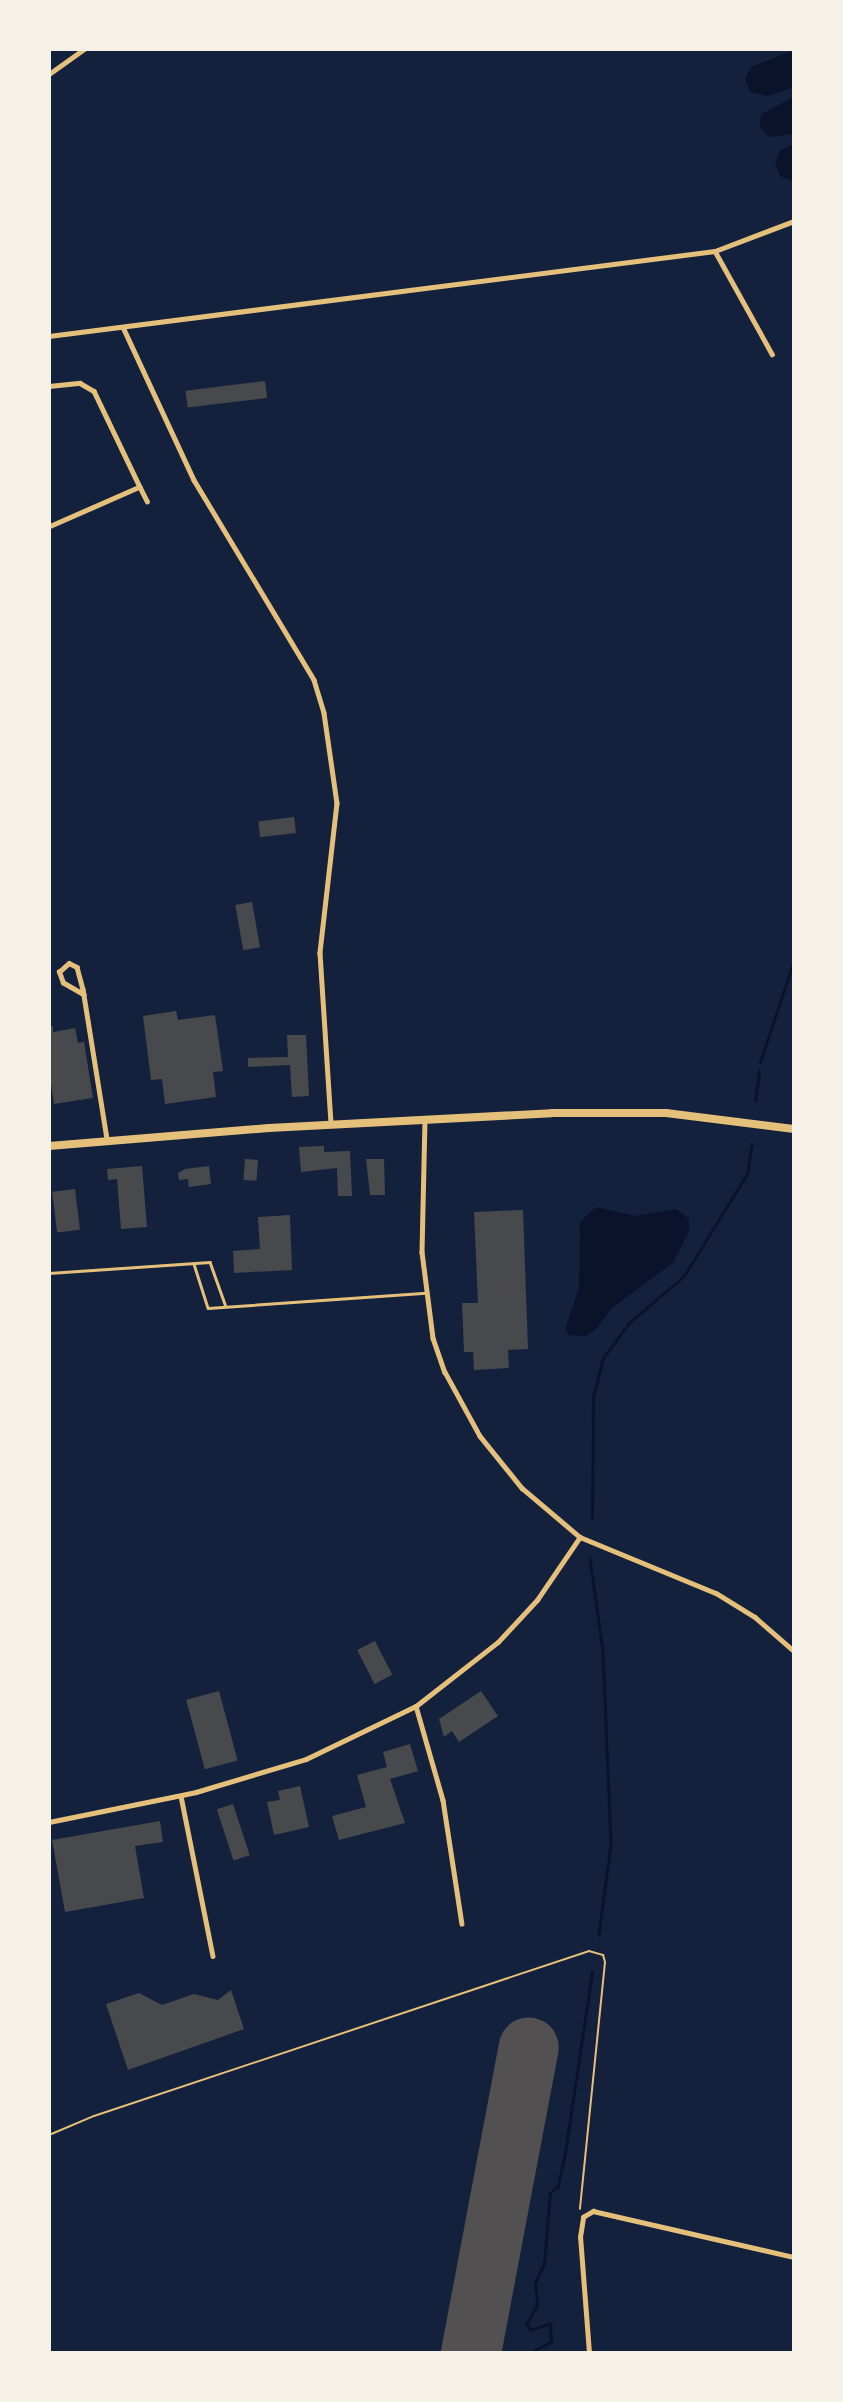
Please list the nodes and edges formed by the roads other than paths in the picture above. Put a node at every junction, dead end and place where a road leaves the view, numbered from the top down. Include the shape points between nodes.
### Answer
1 (85, 49) edge
2 (49, 74) edge
3 (794, 220) edge
4 (715, 251) junction
5 (123, 327) junction
6 (49, 336) edge
7 (772, 354) dead end
8 (49, 386) edge
9 (140, 487) junction
10 (147, 501) dead end
11 (49, 527) edge
12 (84, 995) junction
13 (425, 1120) junction
14 (331, 1125) junction
15 (794, 1129) edge
16 (107, 1139) junction
17 (49, 1146) edge
18 (194, 1264) junction
19 (49, 1273) edge
20 (425, 1293) junction
21 (225, 1304) junction
22 (580, 1537) junction
23 (794, 1651) edge
24 (416, 1706) junction
25 (181, 1796) junction
26 (49, 1822) edge
27 (462, 1924) dead end
28 (213, 1956) dead end
29 (794, 2257) edge
30 (589, 2353) edge

1 - 2 street
3 - 4 street
4 - 5 street
4 - 7 street
5 - 6 street
5 - 14 street via 194,480 314,680 324,713 337,803 320,953
8 - 9 street via 80,383 94,391
9 - 10 street
9 - 11 street
12 - 12 street via 77,967 69,963 60,972 63,983
12 - 16 street
13 - 14 main road
13 - 15 main road via 641,1113
13 - 20 street
14 - 16 main road
16 - 17 main road
18 - 19 lane
18 - 21 lane via 210,1262
18 - 21 lane via 208,1308
20 - 21 lane
20 - 22 street via 445,1372 480,1436 522,1488
22 - 23 street via 716,1593 755,1617
22 - 24 street via 537,1600 498,1642
24 - 25 street via 306,1759
24 - 27 street via 443,1800
25 - 26 street
25 - 28 street
29 - 30 street via 593,2211 583,2217 580,2237

